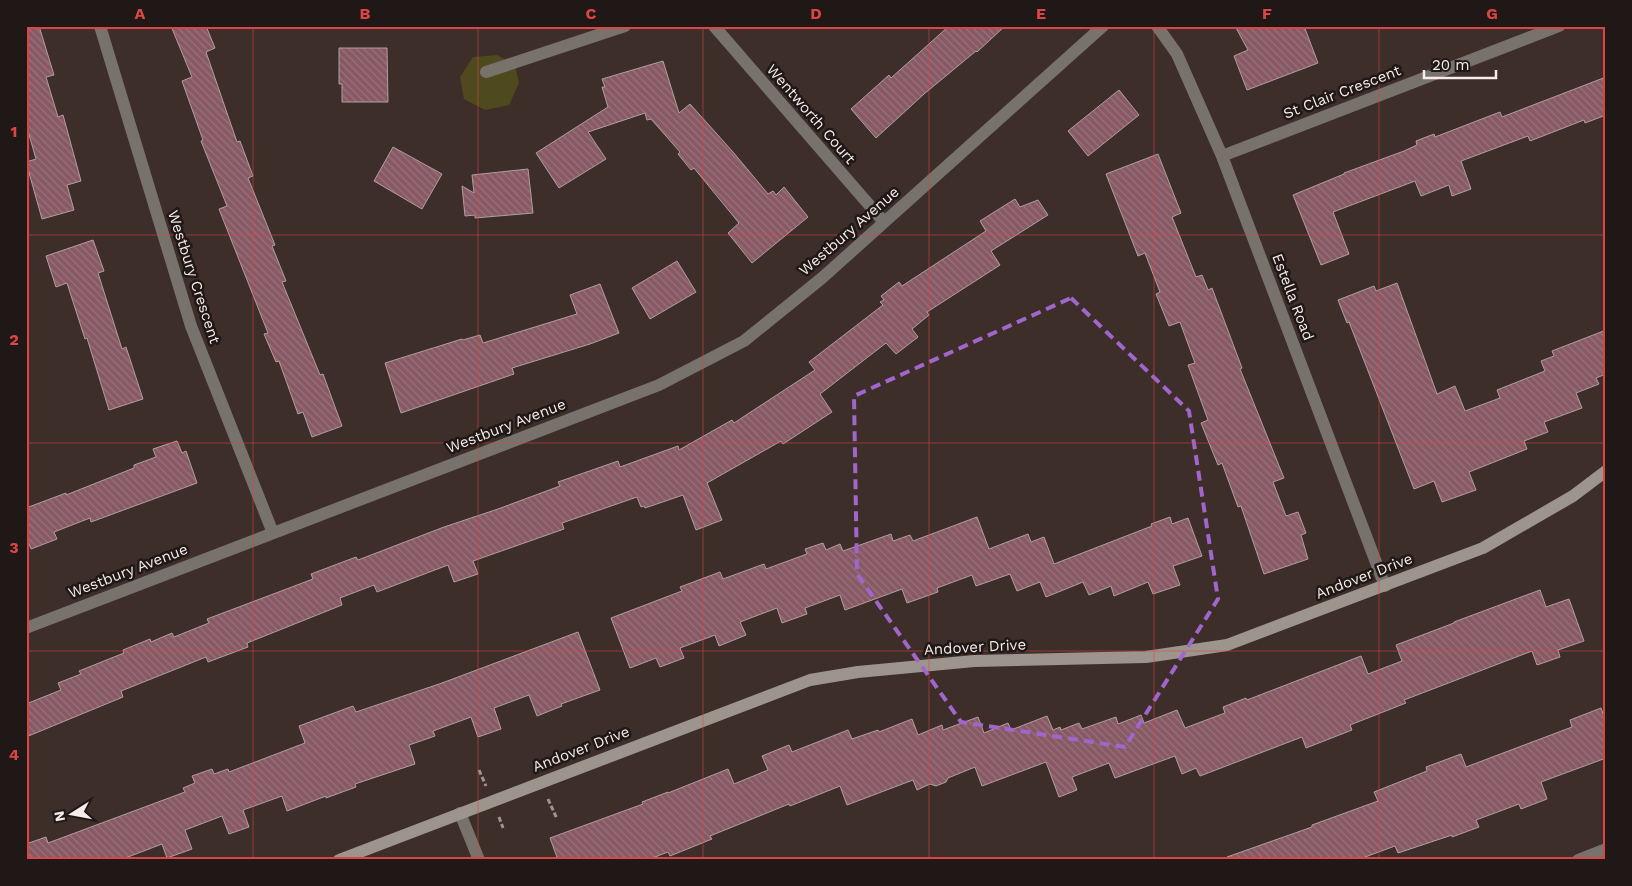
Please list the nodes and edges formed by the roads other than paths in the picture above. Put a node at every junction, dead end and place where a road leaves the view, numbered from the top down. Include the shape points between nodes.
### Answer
1 (100, 26) edge
2 (625, 26) edge
3 (714, 26) edge
4 (1104, 26) edge
5 (1157, 26) edge
6 (1558, 26) edge
7 (486, 72) dead end
8 (1222, 156) junction
9 (884, 222) junction
10 (1606, 471) edge
11 (272, 533) junction
12 (1385, 586) junction
13 (26, 628) edge
14 (460, 813) junction
15 (1606, 849) edge
16 (339, 860) edge
17 (479, 860) edge
18 (1578, 860) edge

1 - 11 street, Westbury Crescent via 190,326
2 - 7 street
3 - 9 street, Wentworth Court
4 - 9 street, Westbury Avenue
5 - 8 street, Estella Road via 1177,54
6 - 8 street, St Clair Crescent
8 - 12 street, Estella Road
9 - 11 street, Westbury Avenue via 822,278 744,341 676,376
10 - 12 street, Andover Drive via 1573,496 1483,548
11 - 13 street, Westbury Avenue
12 - 14 street, Andover Drive via 1227,645 1146,657 974,661 810,680
14 - 16 street, Andover Drive
14 - 17 street
15 - 18 street

